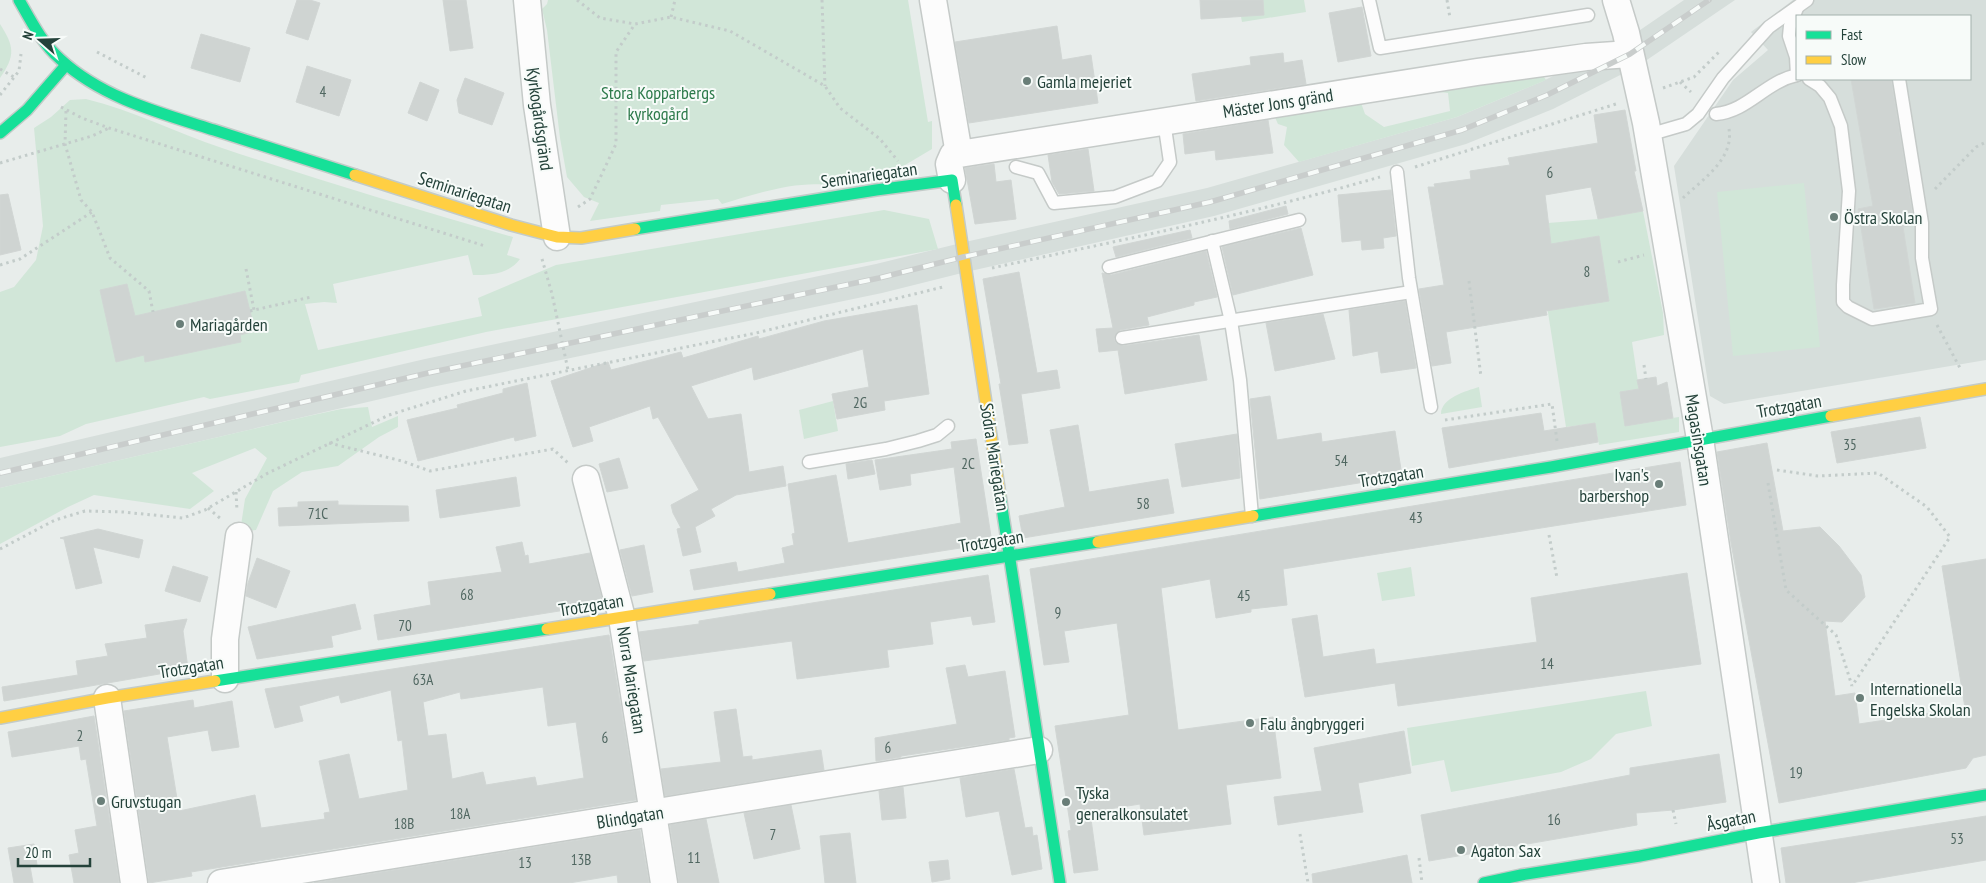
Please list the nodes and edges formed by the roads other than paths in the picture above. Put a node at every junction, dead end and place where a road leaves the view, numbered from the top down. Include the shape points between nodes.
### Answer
1 (19, 0) edge
2 (527, 0) edge
3 (933, 0) edge
4 (1369, 0) edge
5 (1616, 0) edge
6 (1802, 4) edge
7 (1588, 15) dead end
8 (1796, 15) edge
9 (1796, 15) edge
10 (1630, 54) junction
11 (1796, 58) edge
12 (66, 65) junction
13 (1796, 75) edge
14 (1811, 80) edge
15 (1899, 80) edge
16 (1716, 114) road end
17 (1164, 121) junction
18 (0, 132) edge
19 (1648, 135) junction
20 (959, 154) junction
21 (1016, 167) dead end
22 (1397, 172) road end
23 (952, 180) junction
24 (1299, 220) dead end
25 (1212, 241) junction
26 (557, 243) junction
27 (1109, 267) dead end
28 (1411, 292) junction
29 (1231, 321) junction
30 (1122, 338) dead end
31 (1986, 389) edge
32 (1431, 407) dead end
33 (948, 426) dead end
34 (1700, 439) junction
35 (810, 462) dead end
36 (586, 479) road end
37 (1252, 516) junction
38 (239, 536) dead end
39 (1011, 556) junction
40 (622, 618) junction
41 (225, 679) junction
42 (107, 698) junction
43 (0, 718) edge
44 (1039, 750) junction
45 (1986, 795) edge
46 (653, 813) junction
47 (1758, 833) junction
48 (134, 883) edge
49 (220, 883) edge
50 (664, 883) edge
51 (1060, 883) edge
52 (1484, 883) edge
53 (1766, 883) edge

1 - 12 street, Seminariegatan via 52,52
2 - 26 street, Kyrkogårdsgränd via 537,104
3 - 20 street
4 - 7 lane via 1380,48
5 - 10 street, Magasinsgatan
6 - 9 lane
6 - 19 lane via 1769,27 1723,78 1698,114 1686,124
8 - 11 lane via 1789,36
10 - 17 street, Mäster Jons gränd via 1477,72
10 - 19 street, Magasinsgatan
12 - 18 street via 28,109
12 - 26 street, Seminariegatan via 120,98 143,107 495,220
13 - 16 lane via 1772,84 1733,110
14 - 15 lane via 1830,98 1841,126 1849,190 1843,302 1872,319 1931,309 1922,258 1922,223
17 - 20 street, Mäster Jons gränd
17 - 21 lane via 1170,162 1157,181 1115,197 1054,203 1038,173
19 - 34 street, Magasinsgatan
20 - 23 street via 953,154 949,164
22 - 28 lane
23 - 26 street, Seminariegatan
23 - 39 street, Södra Mariegatan
24 - 25 lane
25 - 27 lane
25 - 29 lane
28 - 29 lane
28 - 32 lane
29 - 30 lane
29 - 37 lane via 1240,380
31 - 34 street, Trotzgatan
33 - 35 lane via 937,435 918,441
34 - 37 street, Trotzgatan via 1560,466
34 - 47 street, Magasinsgatan
36 - 40 street, Norra Mariegatan
37 - 39 street, Trotzgatan
38 - 41 street via 225,639
39 - 40 street, Trotzgatan
39 - 44 street, Södra Mariegatan
40 - 41 street, Trotzgatan
40 - 46 street, Norra Mariegatan
41 - 42 street, Trotzgatan
42 - 43 street, Trotzgatan
42 - 48 street
44 - 46 street, Blindgatan
44 - 51 street, Södra Mariegatan
45 - 47 street, Åsgatan
46 - 49 street, Blindgatan
46 - 50 street, Norra Mariegatan
47 - 52 street, Åsgatan
47 - 53 street, Magasinsgatan

